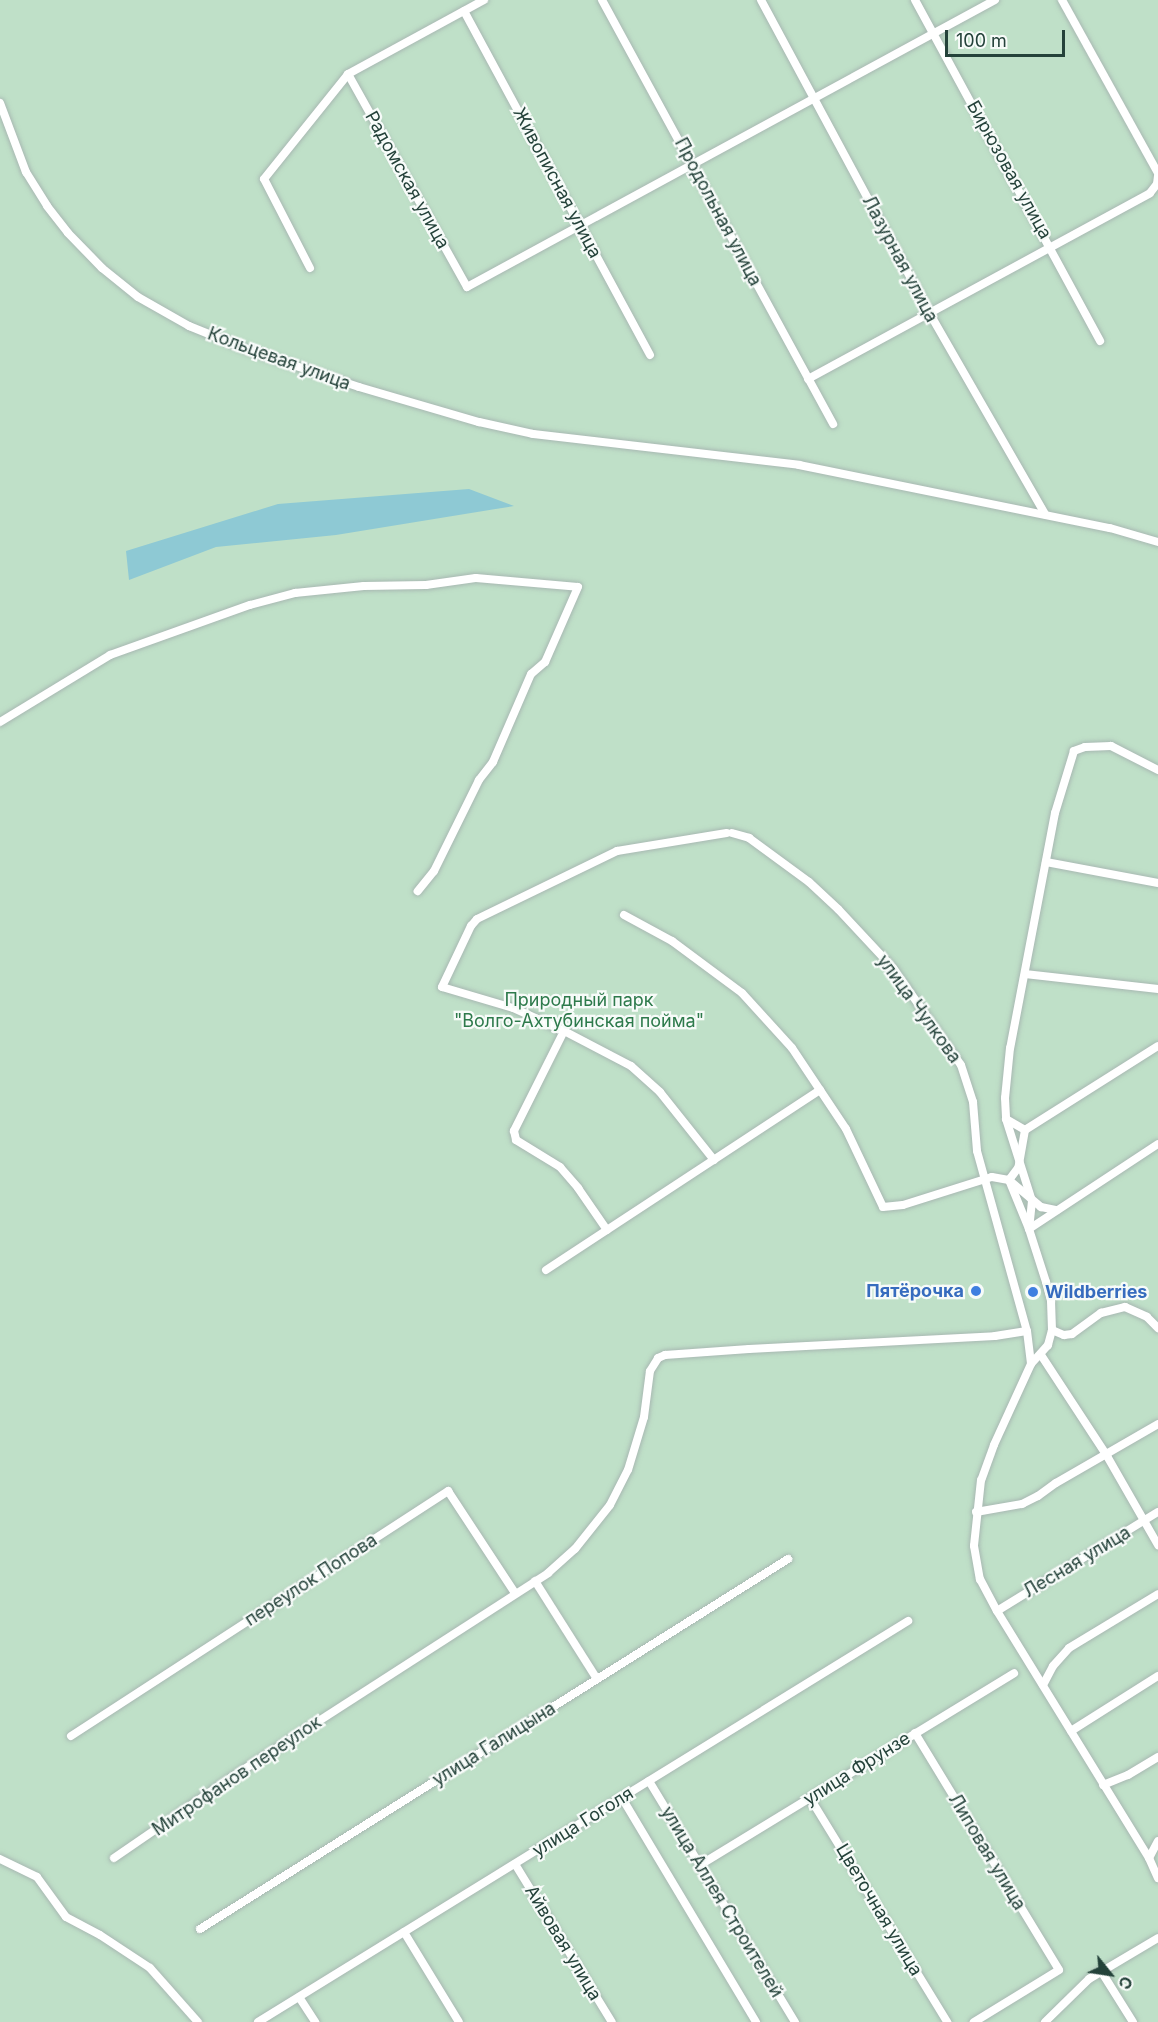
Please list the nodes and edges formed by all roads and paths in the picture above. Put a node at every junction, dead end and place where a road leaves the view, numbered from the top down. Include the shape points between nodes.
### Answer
1 (484, 0) edge
2 (603, 0) edge
3 (760, 0) edge
4 (915, 0) edge
5 (995, 0) edge
6 (1062, 0) edge
7 (464, 11) junction
8 (934, 34) junction
9 (348, 74) junction
10 (813, 98) junction
11 (0, 103) edge
12 (692, 164) junction
13 (1158, 174) edge
14 (579, 226) junction
15 (1050, 246) junction
16 (310, 268) dead end
17 (930, 314) junction
18 (1100, 341) dead end
19 (651, 355) dead end
20 (808, 379) junction
21 (832, 424) dead end
22 (1045, 514) junction
23 (1158, 542) edge
24 (0, 722) edge
25 (1158, 770) edge
26 (1046, 862) junction
27 (1158, 883) edge
28 (418, 891) dead end
29 (624, 915) dead end
30 (1025, 974) junction
31 (1158, 989) edge
32 (564, 1031) junction
33 (1158, 1046) edge
34 (820, 1090) junction
35 (1006, 1119) junction
36 (1024, 1130) junction
37 (1158, 1144) edge
38 (1020, 1158) junction
39 (714, 1160) junction
40 (984, 1180) junction
41 (1009, 1180) junction
42 (1032, 1201) junction
43 (1057, 1210) junction
44 (1029, 1229) junction
45 (607, 1230) junction
46 (546, 1270) dead end
47 (1158, 1328) edge
48 (1052, 1330) junction
49 (1027, 1331) junction
50 (1041, 1355) junction
51 (1031, 1364) junction
52 (1158, 1424) edge
53 (1107, 1456) junction
54 (976, 1512) junction
55 (1158, 1512) edge
56 (1144, 1521) junction
57 (1158, 1545) edge
58 (789, 1559) dead end
59 (535, 1581) junction
60 (515, 1593) junction
61 (1158, 1594) edge
62 (997, 1611) junction
63 (908, 1621) dead end
64 (1014, 1673) dead end
65 (1158, 1676) edge
66 (597, 1679) junction
67 (1043, 1685) junction
68 (1071, 1731) junction
69 (915, 1733) junction
70 (71, 1736) dead end
71 (1158, 1757) edge
72 (649, 1781) junction
73 (1103, 1785) junction
74 (622, 1798) junction
75 (810, 1798) junction
76 (1158, 1841) edge
77 (0, 1858) edge
78 (114, 1858) dead end
79 (1149, 1858) junction
80 (515, 1864) junction
81 (700, 1865) junction
82 (1158, 1878) edge
83 (200, 1929) dead end
84 (404, 1932) junction
85 (1158, 1938) edge
86 (1101, 1971) junction
87 (299, 1997) junction
88 (198, 2022) edge
89 (258, 2022) edge
90 (315, 2022) edge
91 (459, 2022) edge
92 (612, 2022) edge
93 (756, 2022) edge
94 (795, 2022) edge
95 (947, 2022) edge
96 (974, 2022) edge
97 (1045, 2022) edge
98 (1133, 2022) edge

1 - 7 street
2 - 12 street, Продольная улица
3 - 10 street, Лазурная улица
4 - 8 street, Бирюзовая улица
5 - 8 street
6 - 13 street
7 - 9 street
7 - 14 street, Живописная улица
8 - 10 street
8 - 15 street, Бирюзовая улица
9 - 14 street, Радомская улица via 467,287
9 - 16 street via 264,179
10 - 12 street
10 - 17 street, Лазурная улица
11 - 22 street, Кольцевая улица via 26,171 68,233 102,268 138,297 189,326 248,350 479,422 533,434 799,465
12 - 14 street
12 - 20 street, Продольная улица
13 - 15 street via 1150,193
14 - 19 street, Живописная улица
15 - 17 street
15 - 18 street, Бирюзовая улица
17 - 20 street
17 - 22 street, Лазурная улица
20 - 21 street, Продольная улица
22 - 23 street, Кольцевая улица
24 - 28 street via 110,655 295,593 476,578 578,587 545,662 531,674 493,762 479,780 434,872
25 - 26 street via 1111,746 1074,751 1055,813
26 - 27 street
26 - 30 street
29 - 34 street via 672,941 742,993 792,1048
30 - 31 street
30 - 35 street via 1010,1048
32 - 39 street via 615,1056 660,1092
32 - 40 street, улица Чулкова via 521,1012 442,987 477,919 617,851 730,833 749,838 809,882 893,968 961,1065 973,1102
32 - 45 street via 514,1131 516,1140 560,1167
33 - 36 street
34 - 39 street
34 - 40 street via 846,1129 883,1207 903,1205
35 - 36 street
35 - 38 street via 1012,1147
36 - 38 street
37 - 43 street
38 - 41 street
38 - 42 street
39 - 45 street
40 - 41 street
40 - 49 street, улица Чулкова
41 - 42 street
41 - 44 street
42 - 43 street
42 - 44 street
43 - 44 street
44 - 48 street via 1051,1301
45 - 46 street
47 - 48 street via 1147,1317 1125,1307 1101,1313 1072,1334
48 - 50 street
49 - 51 street, улица Чулкова
49 - 59 street, Митрофанов переулок via 665,1355 652,1364 636,1450 610,1505 574,1549
50 - 51 street
50 - 53 street
51 - 54 street via 994,1444 981,1480
52 - 53 street
53 - 54 street via 1022,1504
53 - 56 street
54 - 62 street via 974,1546 980,1579
55 - 56 street, Лесная улица
56 - 57 street
56 - 62 street, Лесная улица
58 - 66 street, улица Галицына
59 - 60 street, Митрофанов переулок
59 - 66 street
60 - 70 street, переулок Попова via 448,1491
60 - 78 street, Митрофанов переулок
61 - 67 street via 1069,1648
62 - 67 street
63 - 72 street, улица Гоголя
64 - 69 street, улица Фрунзе
65 - 68 street
66 - 83 street, улица Галицына
67 - 68 street
68 - 73 street
69 - 75 street, улица Фрунзе
69 - 96 street, Липовая улица via 1059,1970
71 - 73 street
72 - 74 street, улица Гоголя
72 - 81 street, улица Аллея Строителей
73 - 79 street
74 - 80 street, улица Гоголя
74 - 93 street, улица Аллея Строителей
75 - 81 street, улица Фрунзе
75 - 95 street, Цветочная улица
76 - 79 street
77 - 88 street via 37,1877 66,1917 150,1968
79 - 82 street
80 - 84 street, улица Гоголя
80 - 92 street, Айвовая улица
81 - 94 street, улица Аллея Строителей
84 - 87 street, улица Гоголя
84 - 91 street
85 - 86 street
86 - 97 street
86 - 98 street
87 - 89 street, улица Гоголя
87 - 90 street

